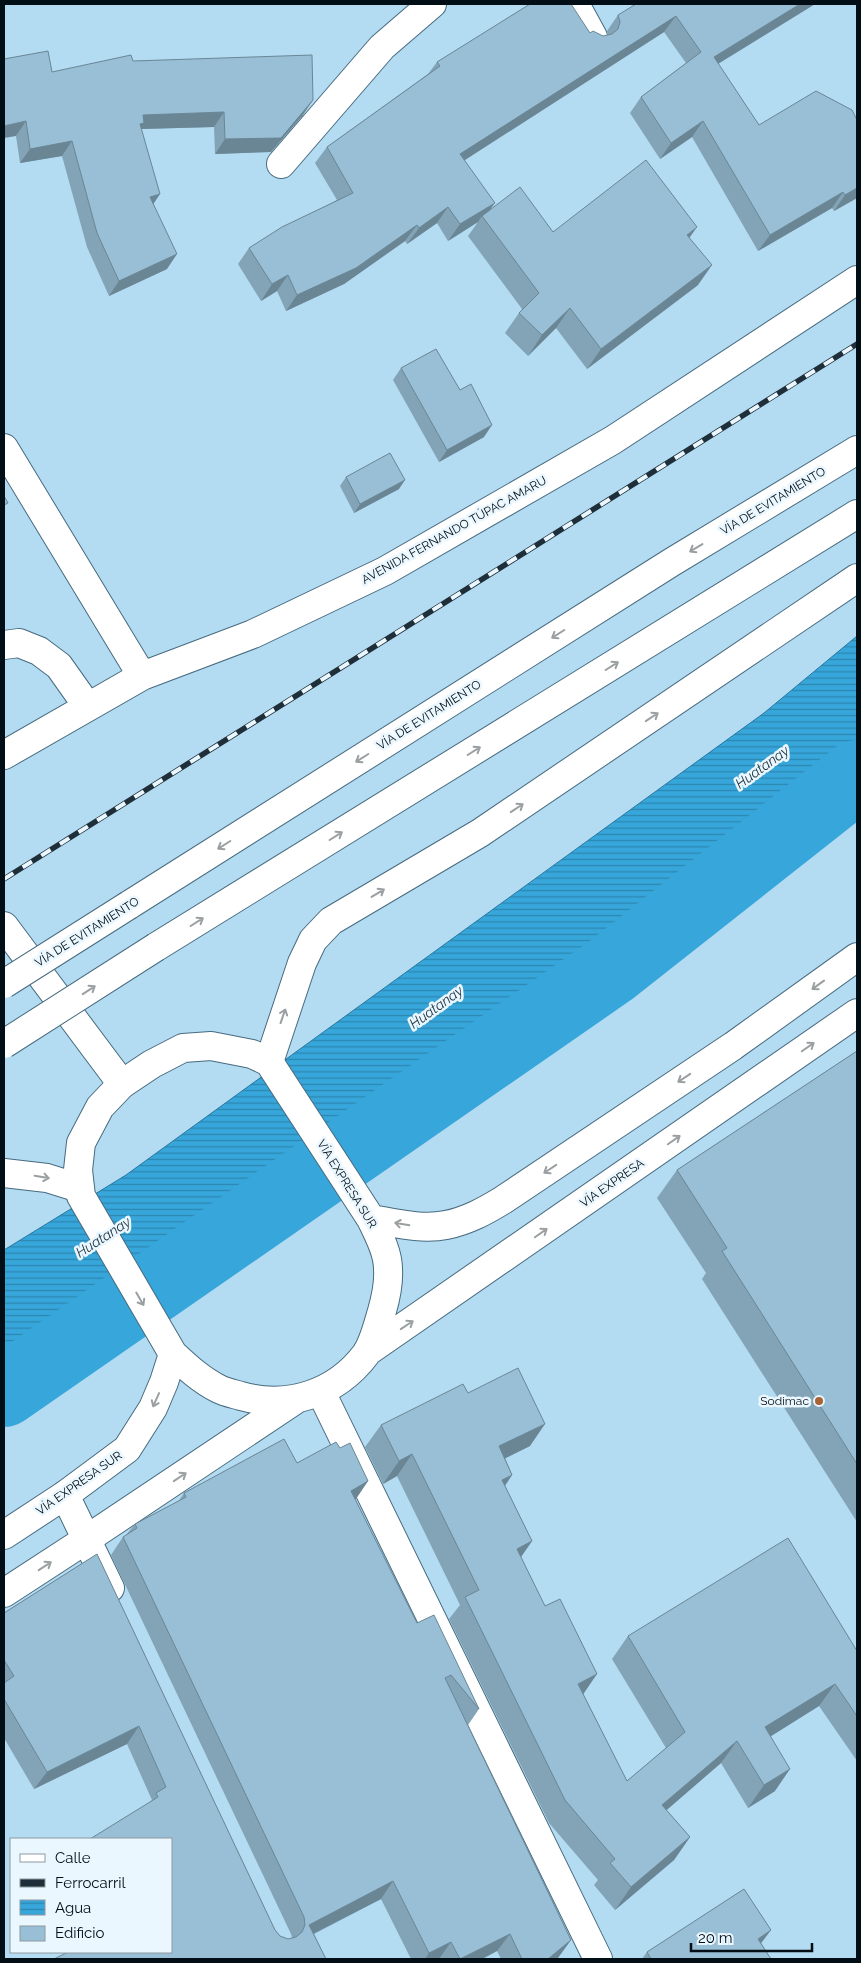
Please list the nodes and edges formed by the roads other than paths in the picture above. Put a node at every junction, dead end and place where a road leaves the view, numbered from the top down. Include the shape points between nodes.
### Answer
1 (432, 4) edge
2 (575, 4) edge
3 (593, 37) edge
4 (281, 164) dead end
5 (857, 280) edge
6 (4, 448) edge
7 (857, 450) edge
8 (857, 514) edge
9 (857, 578) edge
10 (4, 645) edge
11 (142, 676) junction
12 (88, 707) junction
13 (4, 755) edge
14 (4, 926) edge
15 (857, 957) edge
16 (4, 984) edge
17 (857, 1013) edge
18 (4, 1044) edge
19 (270, 1064) junction
20 (122, 1084) junction
21 (4, 1173) edge
22 (80, 1192) junction
23 (367, 1212) junction
24 (169, 1349) junction
25 (367, 1352) junction
26 (322, 1392) junction
27 (295, 1400) junction
28 (65, 1495) junction
29 (4, 1535) edge
30 (87, 1539) junction
31 (4, 1593) edge
32 (121, 1611) edge
33 (598, 1959) edge

1 - 4 main road via 382,48
2 - 3 main road
5 - 11 main road, AVENIDA FERNANDO TÚPAC AMARU via 613,440 385,572 253,634
6 - 11 main road
7 -> 16 main road, VÍA DE EVITAMIENTO, bridge via 672,562
18 -> 8 main road, bridge
19 -> 9 main road via 302,964 313,940 331,921 480,833
10 - 12 main road via 19,643 39,651 59,666
11 - 12 main road, AVENIDA FERNANDO TÚPAC AMARU
12 - 13 main road, AVENIDA FERNANDO TÚPAC AMARU
14 - 20 main road
15 -> 23 main road via 733,1046 478,1215 445,1225 416,1226
25 -> 17 main road, VÍA EXPRESA
19 - 20 main road, VÍA EXPRESA SUR via 252,1054 211,1046 183,1048
19 - 23 main road, VÍA EXPRESA SUR
20 - 22 main road, VÍA EXPRESA SUR via 100,1106 81,1143
21 -> 22 main road via 47,1178
22 -> 24 main road, VÍA EXPRESA SUR
23 - 25 main road, VÍA EXPRESA SUR via 382,1242 388,1268 387,1293
24 - 27 main road, VÍA EXPRESA SUR via 194,1374 220,1390 274,1402
24 -> 28 main road, VÍA EXPRESA SUR via 164,1382 153,1408 127,1449
25 - 26 main road, VÍA EXPRESA SUR
26 - 27 main road, VÍA EXPRESA SUR
26 - 33 main road
30 -> 27 main road
28 - 29 main road, VÍA EXPRESA SUR
28 - 30 main road
31 -> 30 main road
30 - 32 main road

